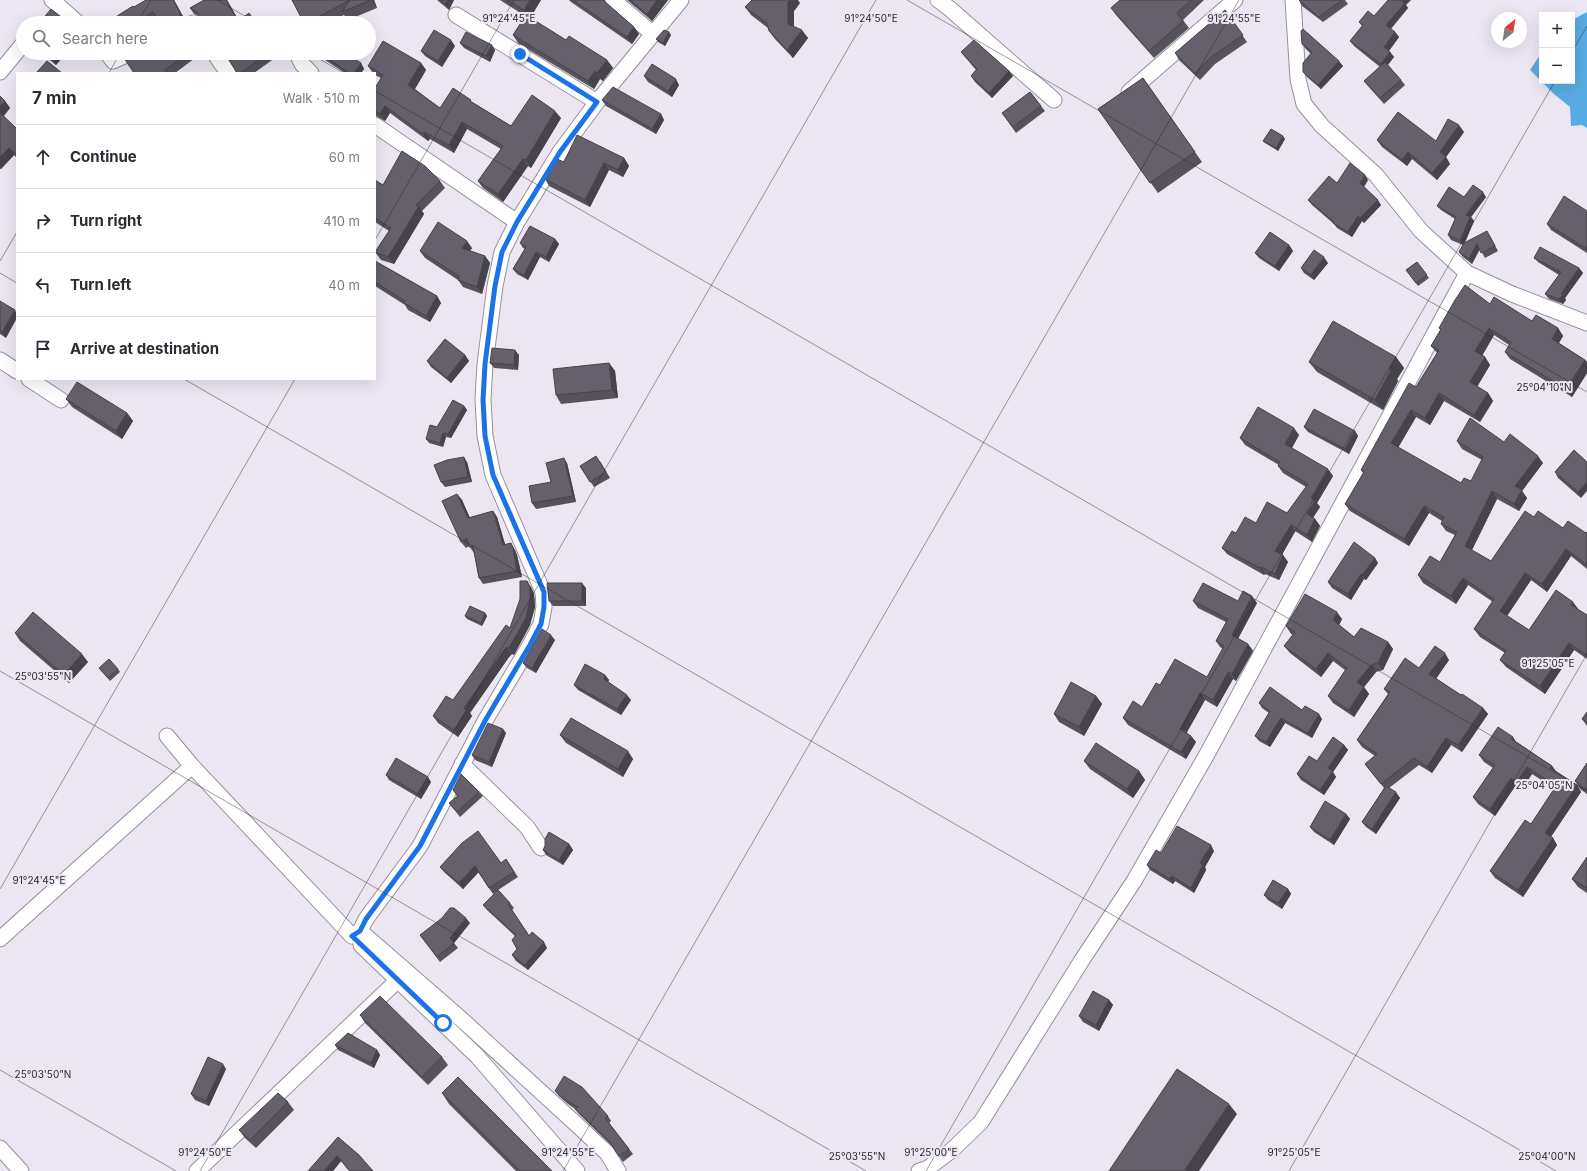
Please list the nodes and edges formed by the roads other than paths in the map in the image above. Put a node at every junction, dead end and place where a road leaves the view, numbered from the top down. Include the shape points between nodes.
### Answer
1 (613, 0) edge
2 (681, 0) edge
3 (938, 0) edge
4 (1235, 0) edge
5 (1293, 0) edge
6 (52, 6) edge
7 (456, 14) dead end
8 (67, 16) edge
9 (653, 34) junction
10 (16, 53) edge
11 (219, 60) edge
12 (300, 60) edge
13 (0, 72) edge
14 (227, 72) edge
15 (310, 72) edge
16 (1129, 92) edge
17 (1054, 100) dead end
18 (597, 102) junction
19 (376, 126) edge
20 (517, 222) junction
21 (1468, 273) junction
22 (1587, 323) edge
23 (0, 360) edge
24 (16, 370) edge
25 (31, 380) edge
26 (61, 400) dead end
27 (167, 736) dead end
28 (462, 764) junction
29 (192, 766) junction
30 (541, 848) dead end
31 (356, 934) junction
32 (0, 939) edge
33 (398, 980) junction
34 (0, 1148) edge
35 (21, 1171) edge
36 (197, 1171) edge
37 (577, 1171) edge
38 (618, 1171) edge
39 (919, 1171) edge

1 - 9 street
2 - 9 street
3 - 17 street
4 - 16 street
5 - 21 street via 1298,79 1304,104 1322,126 1376,176 1421,231
6 - 8 street
7 - 18 street
9 - 18 street
10 - 13 street
11 - 14 street
12 - 15 street
18 - 20 street via 560,152
19 - 20 street
20 - 28 street via 502,252 495,286 484,378 485,436 493,475 544,592 544,607 541,624
21 - 22 street via 1512,294
21 - 39 street via 1206,756 1134,881 981,1122 952,1150 928,1168
23 - 24 street
25 - 26 street
27 - 29 street
28 - 30 street via 527,827
28 - 31 street via 420,846
29 - 31 street
29 - 32 street
31 - 33 street
31 - 38 street via 460,1018 606,1153
33 - 36 street
33 - 37 street via 476,1056
34 - 35 street

